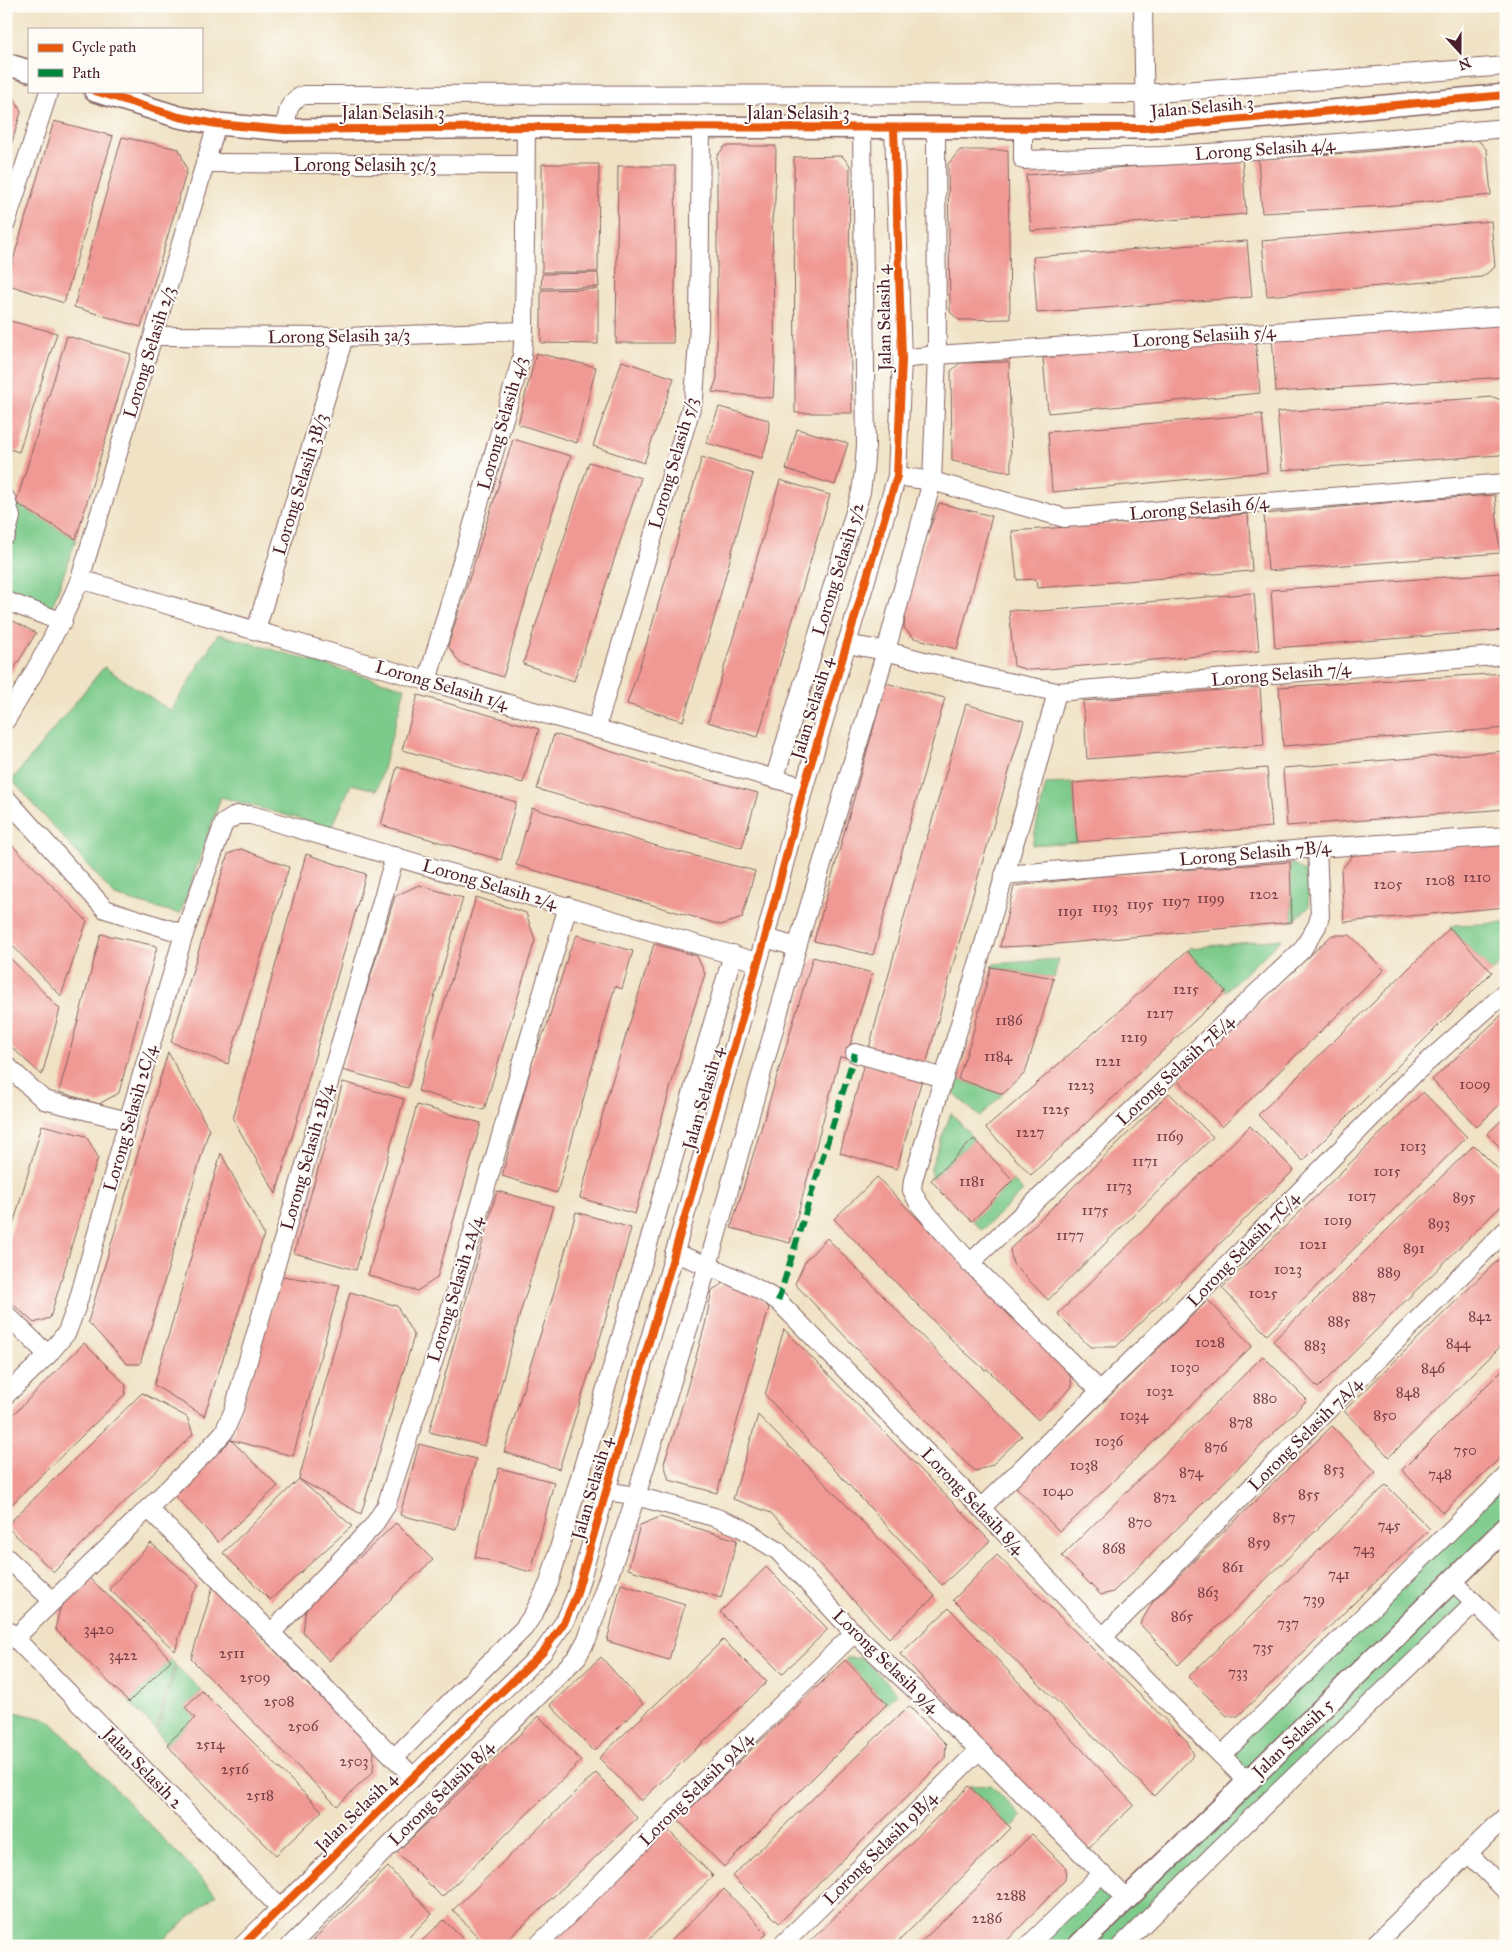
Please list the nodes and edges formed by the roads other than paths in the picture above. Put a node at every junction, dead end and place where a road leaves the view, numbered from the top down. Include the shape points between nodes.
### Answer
1 (1143, 6) edge
2 (6, 64) edge
3 (1506, 66) edge
4 (28, 71) edge
5 (49, 92) edge
6 (98, 92) edge
7 (1144, 94) junction
8 (1506, 96) edge
9 (217, 124) junction
10 (526, 127) junction
11 (1023, 127) junction
12 (862, 128) junction
13 (894, 128) junction
14 (936, 128) junction
15 (1145, 128) junction
16 (1506, 128) edge
17 (701, 129) junction
18 (285, 130) junction
19 (205, 163) junction
20 (525, 165) junction
21 (6, 223) edge
22 (1506, 316) edge
23 (524, 331) junction
24 (154, 336) junction
25 (344, 337) junction
26 (938, 355) junction
27 (902, 359) junction
28 (897, 476) junction
29 (932, 481) junction
30 (1506, 484) edge
31 (6, 499) edge
32 (6, 535) edge
33 (80, 579) junction
34 (6, 601) edge
35 (63, 622) junction
36 (256, 630) junction
37 (846, 644) junction
38 (886, 651) junction
39 (1506, 654) edge
40 (427, 681) junction
41 (1057, 692) junction
42 (6, 720) edge
43 (596, 729) junction
44 (775, 777) junction
45 (804, 787) junction
46 (6, 798) edge
47 (224, 823) joint
48 (1506, 836) edge
49 (1317, 848) junction
50 (396, 856) junction
51 (1004, 875) junction
52 (568, 906) junction
53 (184, 934) junction
54 (765, 938) junction
55 (797, 947) junction
56 (733, 954) junction
57 (757, 962) junction
58 (1506, 992) edge
59 (855, 1052) dead end
60 (6, 1065) edge
61 (944, 1078) junction
62 (128, 1120) junction
63 (1506, 1230) edge
64 (674, 1253) junction
65 (970, 1263) junction
66 (708, 1265) junction
67 (6, 1314) edge
68 (48, 1355) junction
69 (1100, 1391) junction
70 (6, 1394) edge
71 (1506, 1476) edge
72 (607, 1491) junction
73 (636, 1496) junction
74 (148, 1508) junction
75 (981, 1508) junction
76 (1506, 1528) edge
77 (6, 1557) edge
78 (1453, 1581) junction
79 (53, 1601) junction
80 (1475, 1603) junction
81 (854, 1632) junction
82 (11, 1633) edge
83 (271, 1633) junction
84 (1506, 1634) edge
85 (1103, 1637) junction
86 (979, 1750) junction
87 (1222, 1755) junction
88 (394, 1758) junction
89 (413, 1777) junction
90 (1248, 1782) junction
91 (1224, 1805) junction
92 (1506, 1816) edge
93 (1244, 1825) junction
94 (1469, 1854) junction
95 (1101, 1874) junction
96 (1506, 1891) edge
97 (1126, 1898) junction
98 (280, 1908) junction
99 (242, 1946) edge
100 (290, 1946) edge
101 (538, 1946) edge
102 (781, 1946) edge
103 (1028, 1946) edge
104 (1078, 1946) edge
105 (1121, 1946) edge
106 (1373, 1946) edge

1 - 7 street
2 - 4 street
3 - 7 street, Jalan Selasih 3
5 - 21 street
6 - 9 street, Jalan Selasih 3 via 179,117
7 - 15 street
7 - 18 street, Jalan Selasih 3 via 304,96 290,104
8 - 15 street, Jalan Selasih 3
9 - 18 street, Jalan Selasih 3
9 - 19 street, Lorong Selasih 2/3
10 - 17 street, Jalan Selasih 3
10 - 18 street, Jalan Selasih 3
10 - 20 street, Lorong Selasih 4/3
11 - 14 street, Jalan Selasih 3
11 - 15 street, Jalan Selasih 3
11 - 16 street, Lorong Selasih 4/4 via 1024,160 1270,149
12 - 13 street, Jalan Selasih 3
12 - 17 street, Jalan Selasih 3
12 - 44 street, Lorong Selasih 5/2 via 864,470 861,492
13 - 14 street, Jalan Selasih 3
13 - 27 street, Jalan Selasih 4
14 - 26 street, Lorong Selasih 8/4
17 - 43 street, Lorong Selasih 5/3 via 694,398
19 - 20 street, Lorong Selasih 3c/3
19 - 24 street, Lorong Selasih 2/3
20 - 23 street, Lorong Selasih 4/3
22 - 26 street, Lorong Selasiih 5/4
23 - 25 street, Lorong Selasih 3a/3
23 - 40 street, Lorong Selasih 4/3 via 522,357
24 - 25 street, Lorong Selasih 3a/3
24 - 33 street, Lorong Selasih 2/3
25 - 36 street, Lorong Selasih 3B/3
26 - 27 street, Lorong Selasiih 5/4
26 - 29 street, Lorong Selasih 8/4
27 - 28 street, Jalan Selasih 4
28 - 29 street, Lorong Selasih 6/4
28 - 37 street, Jalan Selasih 4
29 - 30 street, Lorong Selasih 6/4 via 1065,518
29 - 38 street, Lorong Selasih 8/4
31 - 32 street via 11,517
33 - 35 street, Lorong Selasih 2/3
33 - 36 street, Lorong Selasih 1/4
34 - 35 street
35 - 42 street, Lorong Selasih 2/3
36 - 40 street, Lorong Selasih 1/4
37 - 38 street, Lorong Selasih 7/4
37 - 45 street, Jalan Selasih 4
38 - 41 street, Lorong Selasih 7/4
38 - 55 street, Lorong Selasih 8/4
39 - 41 street, Lorong Selasih 7/4
40 - 43 street, Lorong Selasih 1/4
41 - 51 street
43 - 44 street, Lorong Selasih 1/4
44 - 45 street, Lorong Selasih 1/4
45 - 54 street, Jalan Selasih 4
46 - 53 street via 106,909
47 - 50 street, Lorong Selasih 2/4 via 237,815 251,815
47 - 53 street, Lorong Selasih 2C/4
48 - 49 street, Lorong Selasih 7B/4
49 - 51 street, Lorong Selasih 7B/4
49 - 65 street, Lorong Selasih 7E/4 via 1320,916 1302,950
50 - 52 street, Lorong Selasih 2/4
50 - 74 street, Lorong Selasih 2B/4 via 232,1412 224,1432
51 - 61 street
52 - 56 street, Lorong Selasih 2/4
52 - 83 street, Lorong Selasih 2A/4 via 448,1316 386,1506 372,1526
53 - 62 street, Lorong Selasih 2C/4
54 - 55 street
54 - 57 street, Jalan Selasih 4
55 - 66 street, Lorong Selasih 8/4
56 - 57 street, Lorong Selasih 2/4
56 - 88 street via 549,1583 524,1628
57 - 64 street, Jalan Selasih 4
58 - 69 street, Lorong Selasih 7C/4 via 1415,1073
59 - 61 street
60 - 62 street via 44,1100
61 - 65 street via 912,1190 919,1204
62 - 68 street, Lorong Selasih 2C/4 via 77,1306 67,1332
63 - 85 street, Lorong Selasih 7A/4
64 - 66 street, Lorong Selasih 8/4
64 - 72 street, Jalan Selasih 4
65 - 69 street
66 - 73 street, Lorong Selasih 8/4
66 - 75 street, Lorong Selasih 8/4 via 778,1301
67 - 68 street
68 - 70 street, Lorong Selasih 2C/4
69 - 75 street, Lorong Selasih 7C/4
71 - 87 street
72 - 73 street, Lorong Selasih 9/4
72 - 89 street, Jalan Selasih 4 via 576,1596 556,1635 543,1652
73 - 81 street, Lorong Selasih 9/4 via 714,1517 756,1536 778,1551
73 - 100 street, Lorong Selasih 8/4 via 588,1637 577,1657
74 - 79 street, Lorong Selasih 2B/4
74 - 83 street
75 - 85 street, Lorong Selasih 8/4
76 - 78 street, Jalan Selasih 5
77 - 79 street
78 - 80 street
78 - 90 street, Jalan Selasih 5
79 - 82 street, Lorong Selasih 2B/4
80 - 84 street
80 - 93 street, Jalan Selasih 5
81 - 86 street, Lorong Selasih 9/4
81 - 101 street, Lorong Selasih 9A/4
82 - 98 street, Jalan Selasih 2
83 - 88 street
85 - 87 street, Lorong Selasih 8/4
86 - 95 street, Lorong Selasih 9/4
86 - 102 street, Lorong Selasih 9B/4
87 - 90 street, Lorong Selasih 8/4
88 - 89 street
89 - 98 street, Jalan Selasih 4
90 - 91 street, Jalan Selasih 5
91 - 93 street
91 - 97 street, Jalan Selasih 5
92 - 94 street
93 - 105 street, Jalan Selasih 5
94 - 96 street
94 - 106 street
95 - 97 street, Lorong Selasih 9/4
95 - 103 street
97 - 104 street, Jalan Selasih 5
98 - 99 street, Jalan Selasih 4

